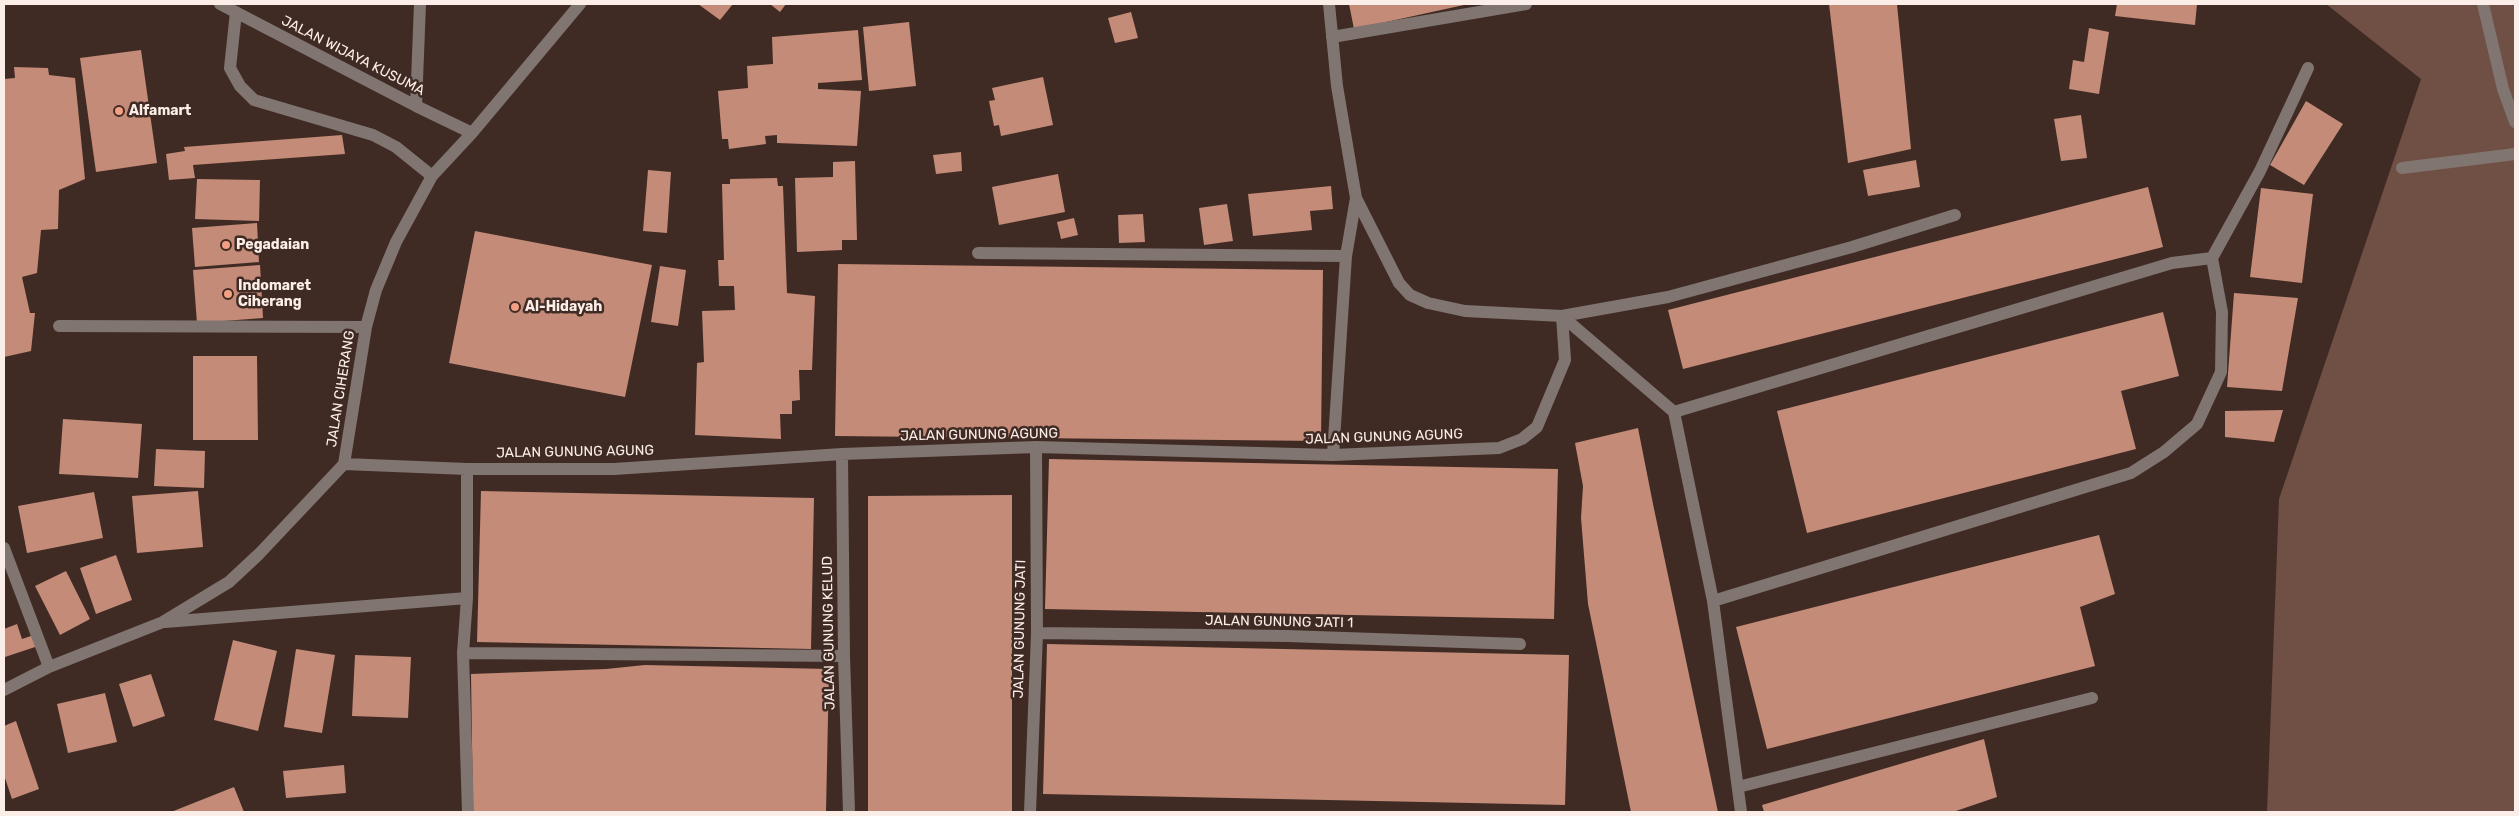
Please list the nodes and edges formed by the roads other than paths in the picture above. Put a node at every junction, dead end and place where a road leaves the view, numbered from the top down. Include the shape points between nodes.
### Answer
1 (220, 4) edge
2 (420, 4) edge
3 (580, 4) edge
4 (1329, 4) edge
5 (1526, 4) edge
6 (2483, 4) edge
7 (236, 12) junction
8 (1332, 37) junction
9 (2308, 68) dead end
10 (416, 106) junction
11 (2515, 122) edge
12 (472, 133) junction
13 (2515, 154) edge
14 (2402, 168) dead end
15 (432, 176) junction
16 (1356, 198) junction
17 (1955, 215) dead end
18 (978, 253) dead end
19 (1346, 256) junction
20 (2212, 258) junction
21 (1562, 316) junction
22 (59, 326) dead end
23 (366, 327) junction
24 (1674, 412) junction
25 (1036, 447) junction
26 (842, 454) junction
27 (1333, 455) junction
28 (344, 464) junction
29 (468, 469) junction
30 (4, 548) edge
31 (467, 598) junction
32 (1713, 601) junction
33 (163, 622) junction
34 (1037, 633) junction
35 (1520, 644) dead end
36 (464, 652) junction
37 (844, 656) junction
38 (49, 667) junction
39 (4, 690) edge
40 (2092, 698) dead end
41 (1738, 787) junction
42 (468, 812) edge
43 (849, 812) edge
44 (1030, 812) edge
45 (1742, 812) edge

1 - 7 street, JALAN WIJAYA KUSUMA
2 - 10 street
3 - 12 street, JALAN CIHERANG
4 - 8 street
5 - 8 street
6 - 11 street via 2503,89
7 - 10 street, JALAN WIJAYA KUSUMA
7 - 15 street via 230,68 240,86 254,100 373,135 396,147
8 - 16 street
9 - 20 street via 2260,170
10 - 12 street, JALAN WIJAYA KUSUMA
12 - 15 street, JALAN CIHERANG
13 - 14 street
15 - 23 street, JALAN CIHERANG via 396,242 376,290
16 - 19 street
16 - 21 street via 1382,254 1398,282 1410,295 1428,304 1465,311
17 - 21 street via 1668,297
18 - 19 street
19 - 27 street
20 - 24 street via 2172,263
20 - 32 street via 2222,312 2221,372 2196,424 2164,452 2131,473
21 - 24 street
21 - 27 street, JALAN GUNUNG AGUNG via 1565,360 1537,427 1522,439 1499,448
22 - 23 street
23 - 28 street, JALAN CIHERANG
24 - 32 street
25 - 26 street, JALAN GUNUNG AGUNG
25 - 27 street, JALAN GUNUNG AGUNG
25 - 34 street, JALAN GUNUNG JATI
26 - 29 street, JALAN GUNUNG AGUNG via 614,469
26 - 37 street, JALAN GUNUNG KELUD
28 - 29 street, JALAN GUNUNG AGUNG
28 - 33 street, JALAN CIHERANG via 228,582
29 - 31 street
30 - 38 street
31 - 33 street
31 - 36 street
32 - 41 street
33 - 38 street, JALAN CIHERANG
34 - 35 street, JALAN GUNUNG JATI 1 via 1287,636
34 - 44 street, JALAN GUNUNG JATI
36 - 37 street
36 - 42 street
37 - 43 street, JALAN GUNUNG KELUD
38 - 39 street, JALAN CIHERANG
40 - 41 street
41 - 45 street

